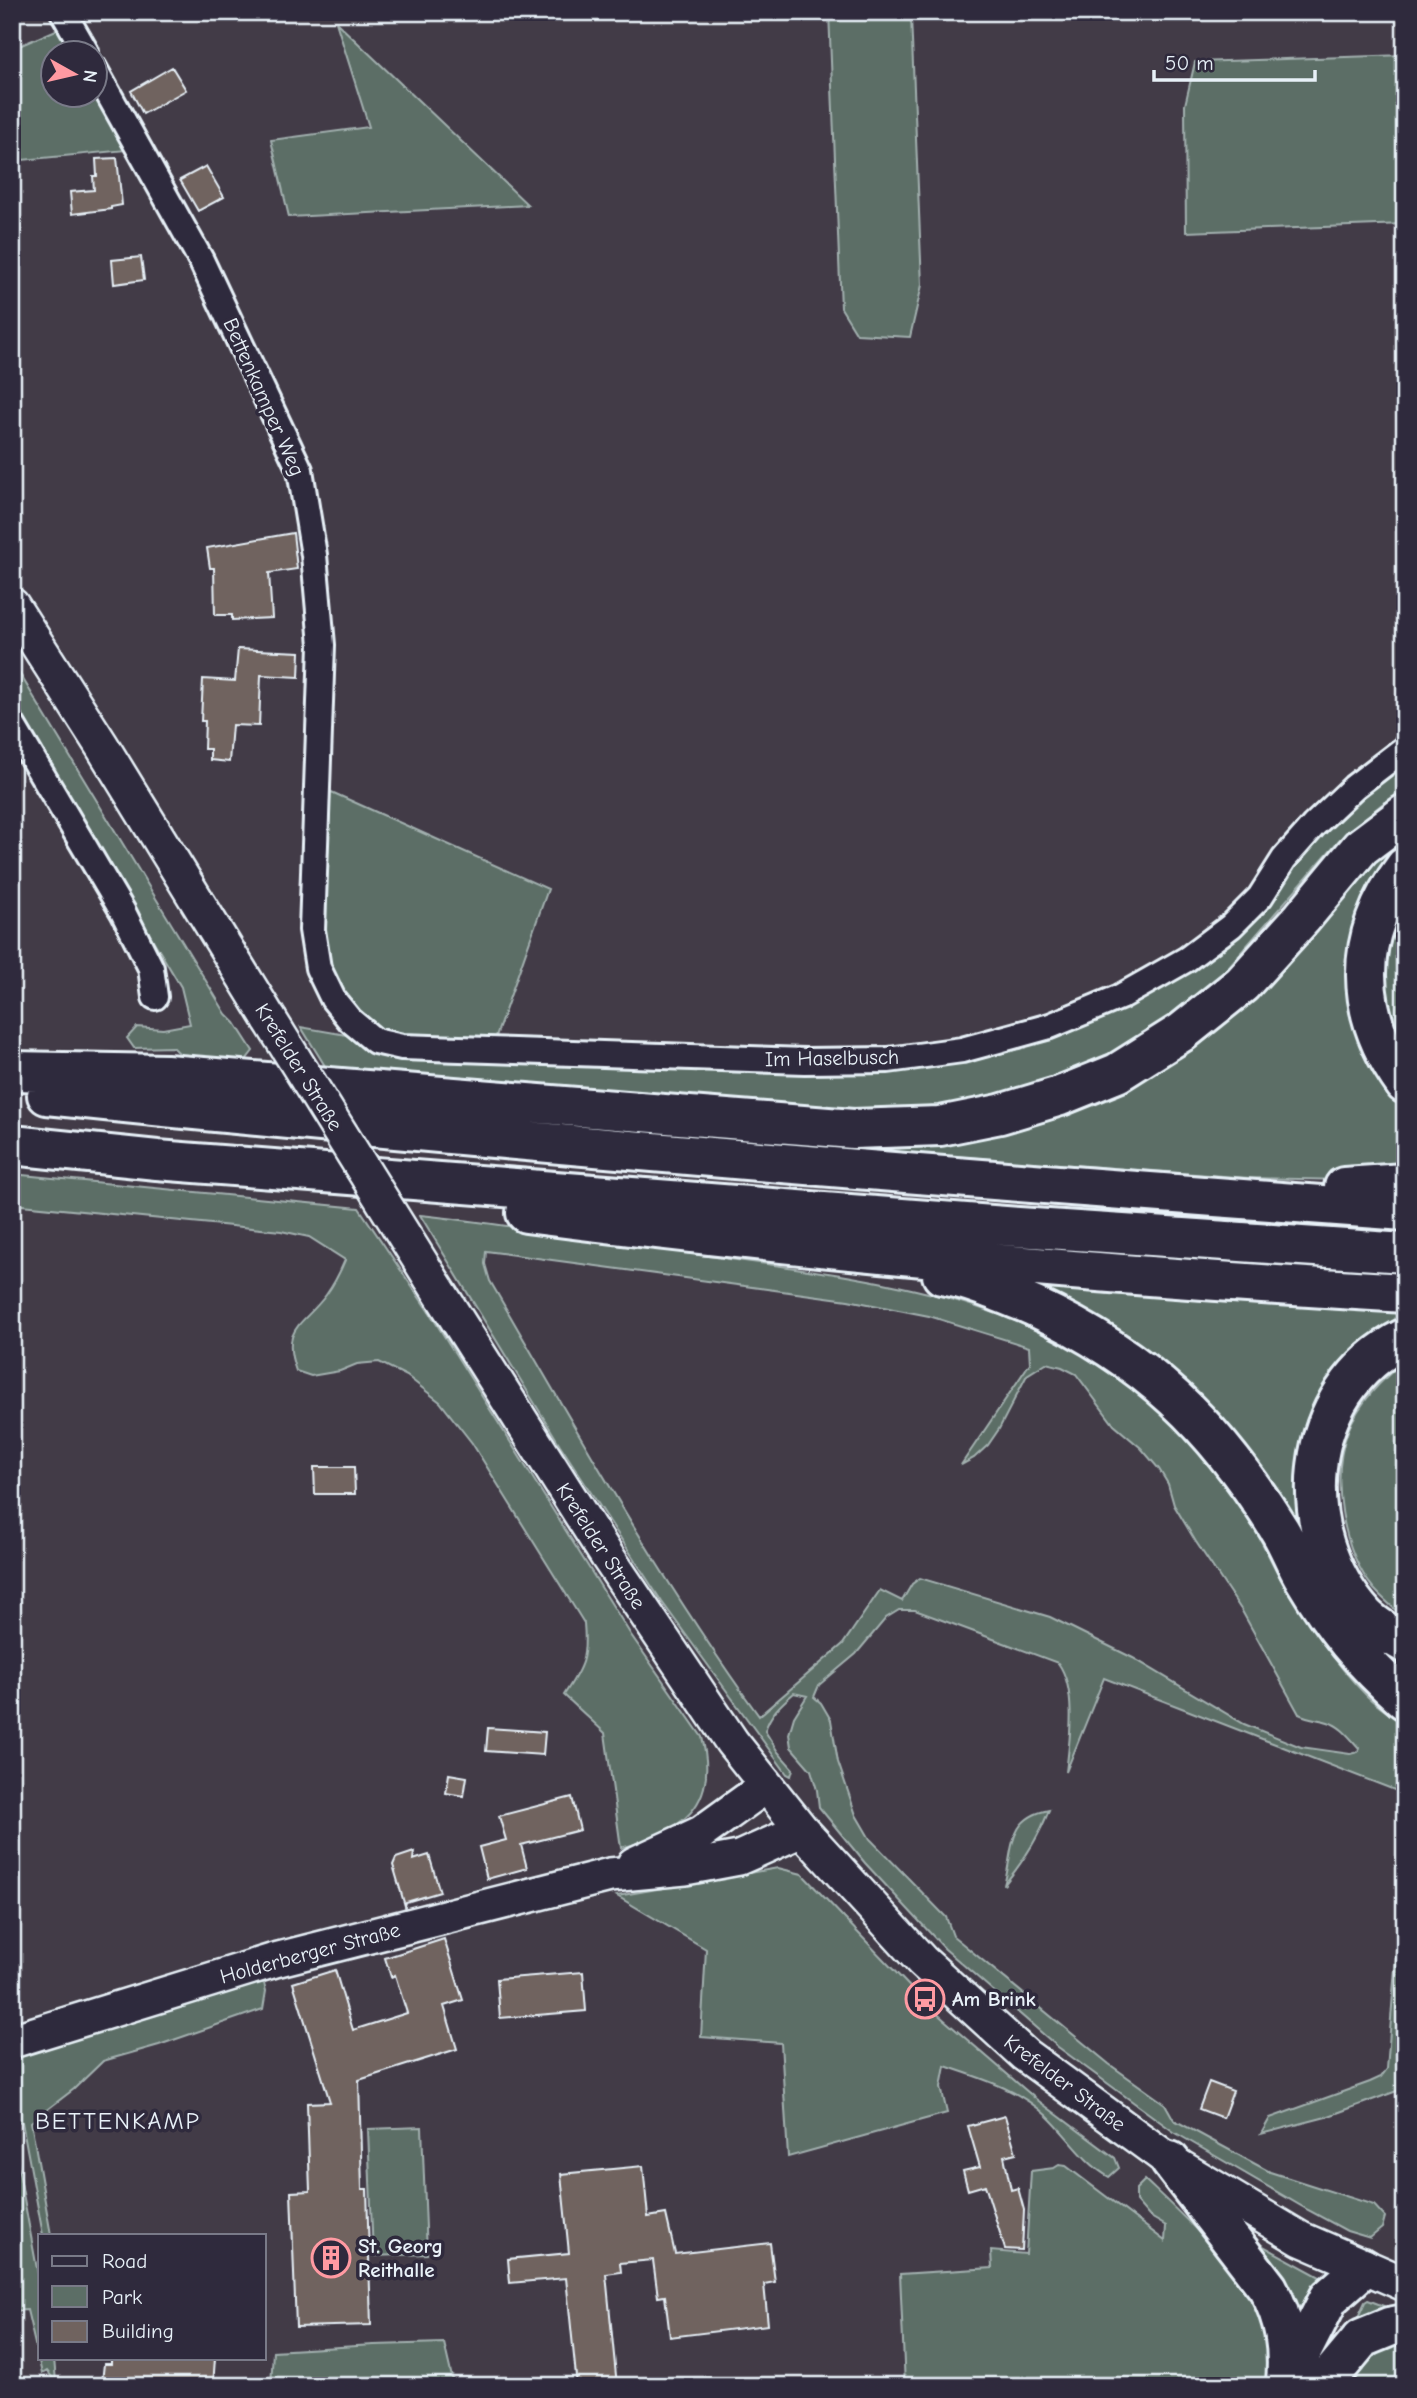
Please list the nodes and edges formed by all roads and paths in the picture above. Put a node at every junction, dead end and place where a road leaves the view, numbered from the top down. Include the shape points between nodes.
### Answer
1 (63, 12) edge
2 (78, 38) edge
3 (108, 93) edge
4 (12, 605) edge
5 (12, 724) edge
6 (1405, 748) edge
7 (1405, 814) edge
8 (315, 841) joint
9 (1405, 867) edge
10 (155, 997) dead end
11 (12, 1071) edge
12 (1405, 1084) edge
13 (12, 1091) edge
14 (12, 1145) edge
15 (157, 1160) junction
16 (1405, 1183) edge
17 (1125, 1191) junction
18 (1405, 1211) edge
19 (664, 1231) junction
20 (1405, 1253) edge
21 (1405, 1293) edge
22 (1405, 1338) edge
23 (1405, 1643) edge
24 (1405, 1700) edge
25 (766, 1786) junction
26 (802, 1830) junction
27 (610, 1875) junction
28 (12, 2041) edge
29 (1170, 2161) junction
30 (1363, 2268) junction
31 (1405, 2284) edge
32 (1405, 2323) edge
33 (1301, 2385) edge

1 - 2 street
3 - 8 street, Bettenkamper Weg via 201,260 300,470 322,645
4 - 25 main road, Krefelder Straße, bridge via 607,1556
5 - 10 street via 123,912 151,968
6 - 8 street, Im Haselbusch via 1314,825 1284,859 1260,897 1187,959 1120,997 1050,1026 962,1050 888,1060 402,1047 375,1041 342,1010 318,968 312,930
7 - 11 highway via 1360,847 1242,984 1182,1032 1117,1073 1060,1096 940,1126 853,1129 166,1074
9 - 12 highway via 1391,885 1374,923 1366,962 1367,1002 1379,1042
13 - 17 highway via 288,1120
14 - 15 highway
15 - 19 highway
15 - 20 highway
16 - 17 highway
17 - 18 highway
19 - 21 highway via 1020,1266
19 - 24 highway via 777,1254 954,1277 1075,1325 1136,1364 1221,1444 1281,1532 1332,1623 1370,1670
22 - 23 highway via 1356,1374 1333,1411 1317,1452 1314,1495 1323,1540 1340,1582 1367,1618
25 - 26 main road, Krefelder Straße
25 - 27 main road, Holderberger Straße via 701,1833
26 - 27 main road, Holderberger Straße via 739,1858
26 - 29 main road, Krefelder Straße via 922,1961 997,2030
27 - 28 main road, Holderberger Straße via 275,1960
29 - 30 main road, Krefelder Straße via 1301,2238
29 - 33 highway via 1268,2288 1285,2329 1288,2364
30 - 31 main road, Krefelder Straße
30 - 33 highway via 1329,2298
32 - 33 highway via 1363,2338

